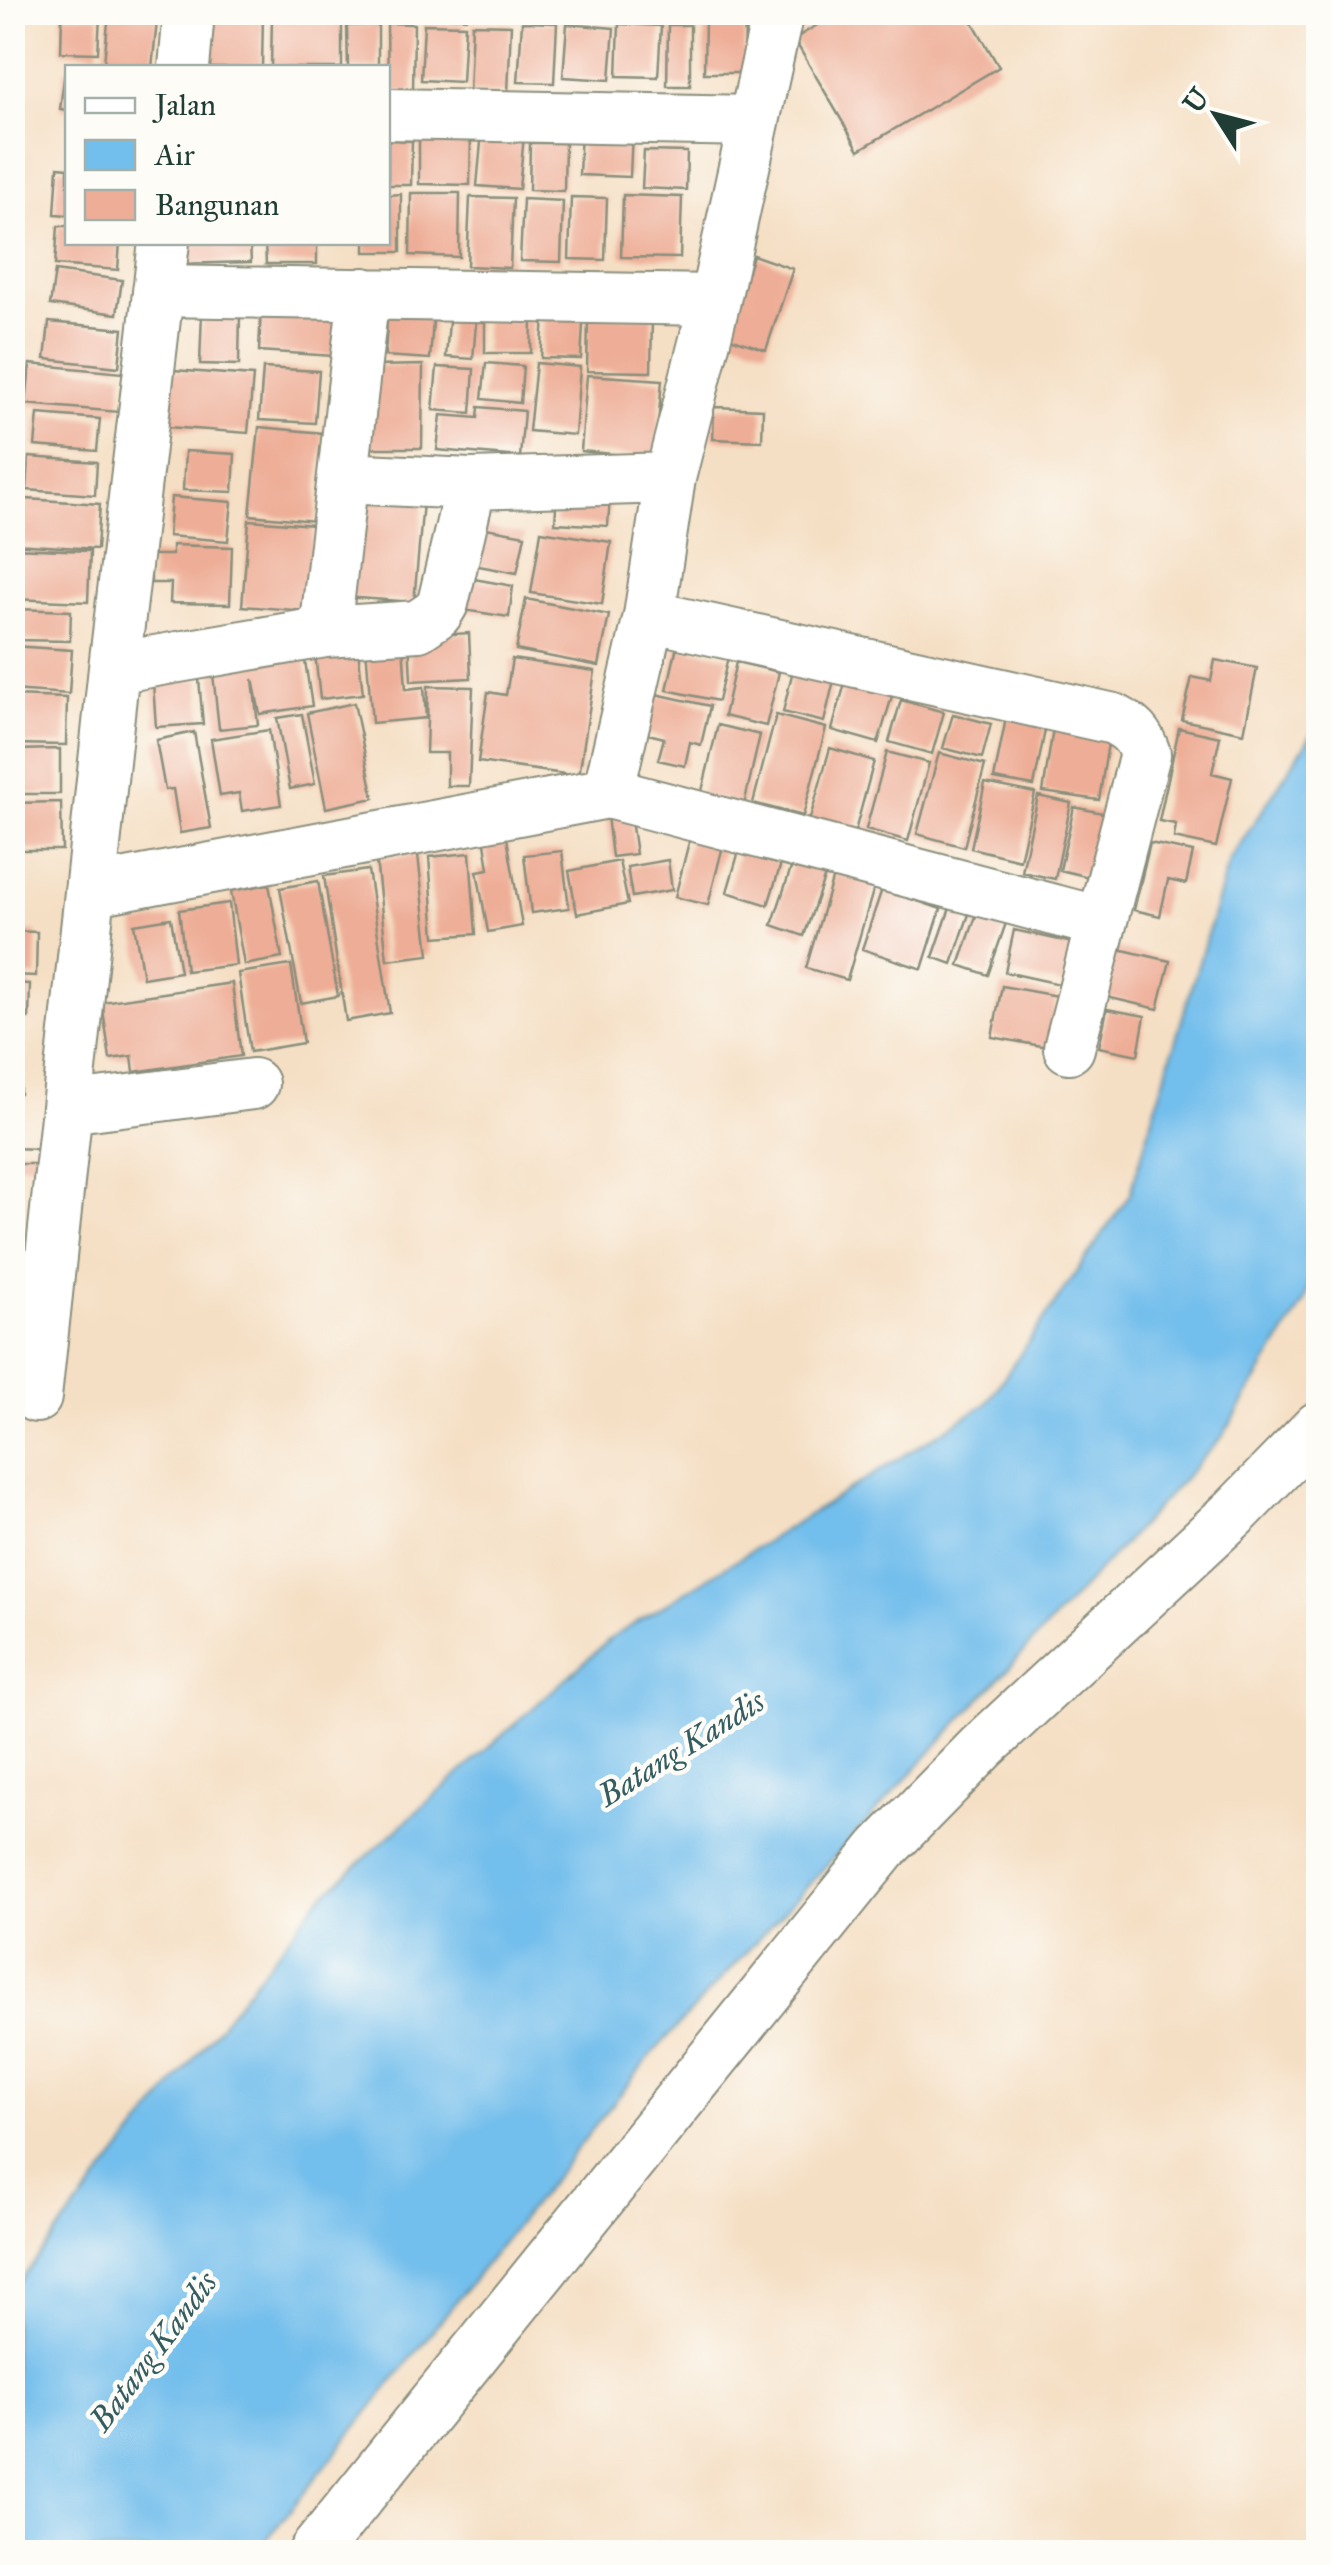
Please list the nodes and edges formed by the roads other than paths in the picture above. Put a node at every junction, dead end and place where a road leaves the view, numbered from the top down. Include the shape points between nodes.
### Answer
1 (189, 12) edge
2 (778, 12) edge
3 (184, 65) edge
4 (390, 114) edge
5 (753, 120) junction
6 (161, 267) edge
7 (364, 293) junction
8 (715, 300) junction
9 (342, 478) junction
10 (670, 478) junction
11 (471, 484) junction
12 (648, 616) junction
13 (325, 632) junction
14 (114, 668) junction
15 (608, 793) junction
16 (90, 891) junction
17 (1100, 922) junction
18 (1069, 1048) dead end
19 (253, 1084) dead end
20 (68, 1108) junction
21 (36, 1397) dead end
22 (1318, 1427) edge
23 (314, 2552) edge

1 - 3 street
2 - 5 street
4 - 5 street
5 - 8 street
6 - 7 street
6 - 14 street
7 - 8 street
7 - 9 street
8 - 10 street
9 - 11 street
9 - 13 street
10 - 11 street
10 - 12 street
11 - 13 street via 437,613 418,626
12 - 15 street
12 - 17 street via 1114,719 1130,728 1145,754
13 - 14 street
14 - 16 street
15 - 16 street
15 - 17 street
16 - 20 street
17 - 18 street
19 - 20 street
20 - 21 street
22 - 23 street via 882,1849

